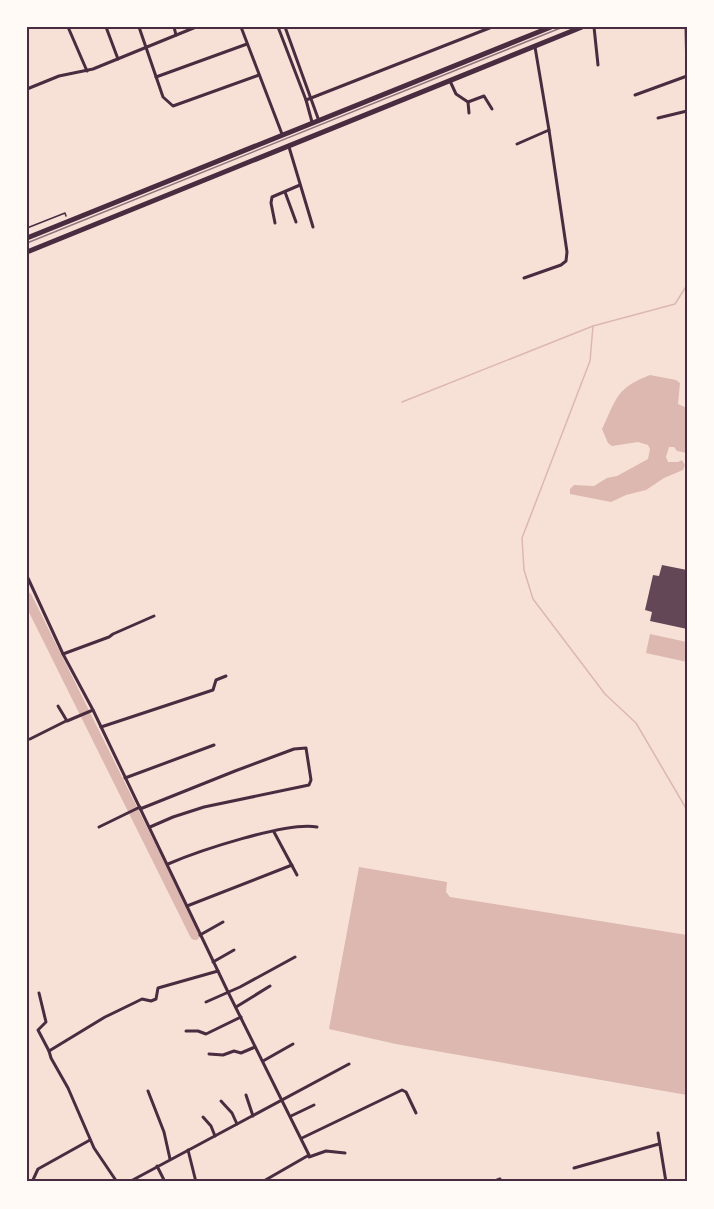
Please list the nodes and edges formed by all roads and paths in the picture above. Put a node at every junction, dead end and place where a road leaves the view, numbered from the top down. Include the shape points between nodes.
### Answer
1 (68, 27) edge
2 (106, 27) edge
3 (139, 27) edge
4 (174, 27) edge
5 (196, 27) edge
6 (241, 27) edge
7 (278, 27) edge
8 (285, 27) edge
9 (492, 27) edge
10 (551, 27) edge
11 (582, 27) edge
12 (594, 27) edge
13 (686, 27) edge
14 (176, 35) junction
15 (247, 44) junction
16 (536, 47) junction
17 (146, 48) junction
18 (118, 59) junction
19 (598, 65) dead end
20 (87, 71) junction
21 (259, 75) junction
22 (687, 76) edge
23 (156, 77) junction
24 (450, 81) junction
25 (27, 89) edge
26 (635, 96) dead end
27 (311, 98) junction
28 (306, 100) junction
29 (468, 102) junction
30 (492, 109) dead end
31 (687, 111) edge
32 (469, 113) dead end
33 (658, 118) dead end
34 (315, 119) junction
35 (549, 130) junction
36 (283, 135) junction
37 (517, 144) dead end
38 (288, 145) junction
39 (300, 185) junction
40 (285, 192) junction
41 (135, 194) junction
42 (137, 206) junction
43 (70, 222) dead end
44 (296, 222) dead end
45 (275, 223) dead end
46 (313, 227) dead end
47 (27, 228) edge
48 (27, 238) edge
49 (27, 252) edge
50 (524, 278) dead end
51 (27, 576) edge
52 (154, 616) dead end
53 (63, 654) junction
54 (226, 676) dead end
55 (58, 706) dead end
56 (93, 710) junction
57 (67, 721) junction
58 (101, 727) junction
59 (30, 739) dead end
60 (214, 745) dead end
61 (125, 778) junction
62 (139, 808) junction
63 (99, 827) dead end
64 (317, 827) dead end
65 (150, 828) junction
66 (274, 832) junction
67 (168, 864) junction
68 (292, 865) junction
69 (297, 874) dead end
70 (187, 906) junction
71 (223, 922) dead end
72 (200, 935) junction
73 (234, 950) dead end
74 (295, 957) dead end
75 (213, 962) junction
76 (218, 971) junction
77 (270, 986) dead end
78 (228, 992) junction
79 (39, 993) dead end
80 (206, 1002) dead end
81 (235, 1007) junction
82 (241, 1017) junction
83 (186, 1031) dead end
84 (293, 1044) dead end
85 (255, 1047) junction
86 (49, 1052) junction
87 (209, 1054) dead end
88 (263, 1061) junction
89 (349, 1064) dead end
90 (148, 1090) dead end
91 (246, 1095) dead end
92 (282, 1100) junction
93 (221, 1101) dead end
94 (314, 1105) dead end
95 (416, 1113) dead end
96 (252, 1116) junction
97 (291, 1116) junction
98 (203, 1117) dead end
99 (237, 1124) junction
100 (658, 1133) dead end
101 (215, 1136) junction
102 (301, 1138) junction
103 (90, 1140) junction
104 (659, 1144) junction
105 (188, 1150) junction
106 (345, 1153) dead end
107 (309, 1157) dead end
108 (170, 1160) junction
109 (157, 1166) junction
110 (574, 1168) dead end
111 (500, 1179) dead end
112 (32, 1182) edge
113 (117, 1182) edge
114 (129, 1182) edge
115 (165, 1182) edge
116 (196, 1182) edge
117 (262, 1182) edge
118 (492, 1182) edge
119 (666, 1182) edge

1 - 20 street
2 - 18 street
3 - 17 street
4 - 14 street
5 - 14 street
6 - 15 street
7 - 28 street
8 - 27 street
9 - 27 street
10 - 34 highway
11 - 16 highway
12 - 19 street
13 - 22 street
14 - 17 street
15 - 21 street
15 - 23 street
16 - 24 highway
16 - 35 street
17 - 18 street
17 - 23 street
18 - 20 street
20 - 25 street via 59,75
21 - 23 street via 173,106 163,98
21 - 36 street
22 - 26 street
24 - 29 street via 456,94
24 - 38 highway
27 - 28 street
27 - 34 street
28 - 34 street
29 - 30 street via 484,96
29 - 32 street
31 - 33 street
34 - 36 highway
35 - 37 street
35 - 50 street via 566,261
36 - 41 highway
38 - 39 street
38 - 42 highway
39 - 40 street
39 - 46 street
40 - 44 street
40 - 45 street via 271,200
41 - 42 highway
41 - 48 highway
42 - 49 highway
43 - 47 path via 65,213
51 - 53 street
52 - 53 street
53 - 56 street
54 - 58 street via 216,680 213,690
55 - 57 street
56 - 57 street
56 - 58 street
57 - 59 street
58 - 61 street
60 - 61 street
61 - 62 street
62 - 63 street
62 - 65 street
62 - 65 street via 294,749 306,748 309,785 204,807
64 - 66 street via 303,825
65 - 67 street
66 - 67 street
66 - 68 street
67 - 70 street
68 - 69 street
68 - 70 street
70 - 72 street
71 - 72 street
72 - 75 street
73 - 75 street
74 - 78 street
75 - 76 street
76 - 78 street
76 - 86 street via 158,988 156,999 142,999 105,1017
77 - 81 street
78 - 80 street
78 - 81 street
79 - 86 street via 46,1022 38,1032
81 - 82 street
82 - 83 street via 206,1034
82 - 85 street
84 - 88 street
85 - 87 street via 241,1053
85 - 88 street
86 - 103 street
88 - 92 street
89 - 92 street
90 - 108 street
91 - 96 street
92 - 96 street
92 - 97 street
93 - 99 street
94 - 97 street
95 - 102 street via 402,1090
96 - 99 street
97 - 102 street
98 - 101 street
99 - 101 street
100 - 104 street
101 - 105 street
102 - 117 street via 309,1155
103 - 112 street via 38,1169
103 - 113 street
104 - 110 street
104 - 119 street
105 - 108 street
105 - 116 street
106 - 107 street via 326,1151
108 - 109 street
109 - 114 street
109 - 115 street
111 - 118 street

